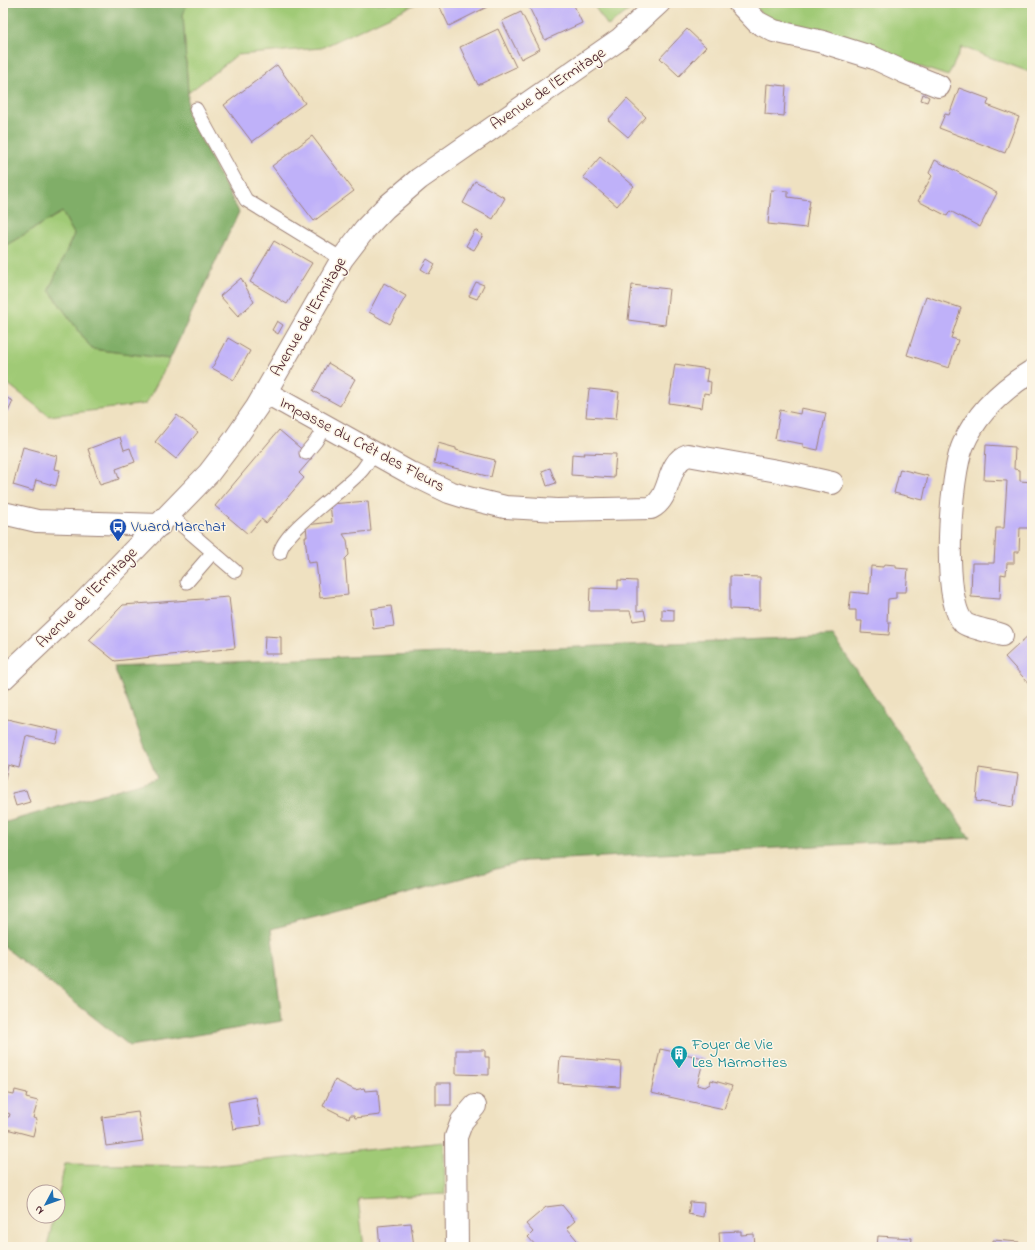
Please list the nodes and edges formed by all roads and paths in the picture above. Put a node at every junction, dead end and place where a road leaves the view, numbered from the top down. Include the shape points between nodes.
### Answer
1 (658, 3) edge
2 (739, 3) edge
3 (939, 86) dead end
4 (196, 109) dead end
5 (342, 259) junction
6 (1032, 371) edge
7 (265, 392) junction
8 (325, 426) junction
9 (306, 453) dead end
10 (373, 453) junction
11 (832, 483) dead end
12 (3, 513) edge
13 (165, 520) junction
14 (213, 552) junction
15 (280, 553) dead end
16 (235, 571) dead end
17 (188, 582) dead end
18 (1002, 635) dead end
19 (3, 679) edge
20 (475, 1106) dead end
21 (457, 1247) edge

1 - 5 street, Avenue de l'Ermitage via 637,25 602,53 486,131 406,189 365,229
2 - 3 street via 757,22 774,31 823,42 874,58
4 - 5 lane via 246,200
5 - 7 street, Avenue de l'Ermitage
6 - 18 street via 1016,381 981,413 962,446 955,473 950,531 951,589 956,611 965,624
7 - 8 street, Impasse du Crêt des Fleurs
7 - 13 street, Avenue de l'Ermitage via 222,456
8 - 9 lane
8 - 10 street, Impasse du Crêt des Fleurs
10 - 11 street, Impasse du Crêt des Fleurs via 450,492 486,503 524,508 651,508 657,506 664,496 679,460 688,454
10 - 15 lane via 360,473 300,526 283,544
12 - 13 street via 37,521
13 - 14 lane
13 - 19 street, Avenue de l'Ermitage
14 - 16 lane
14 - 17 lane
20 - 21 street via 462,1121 456,1137

